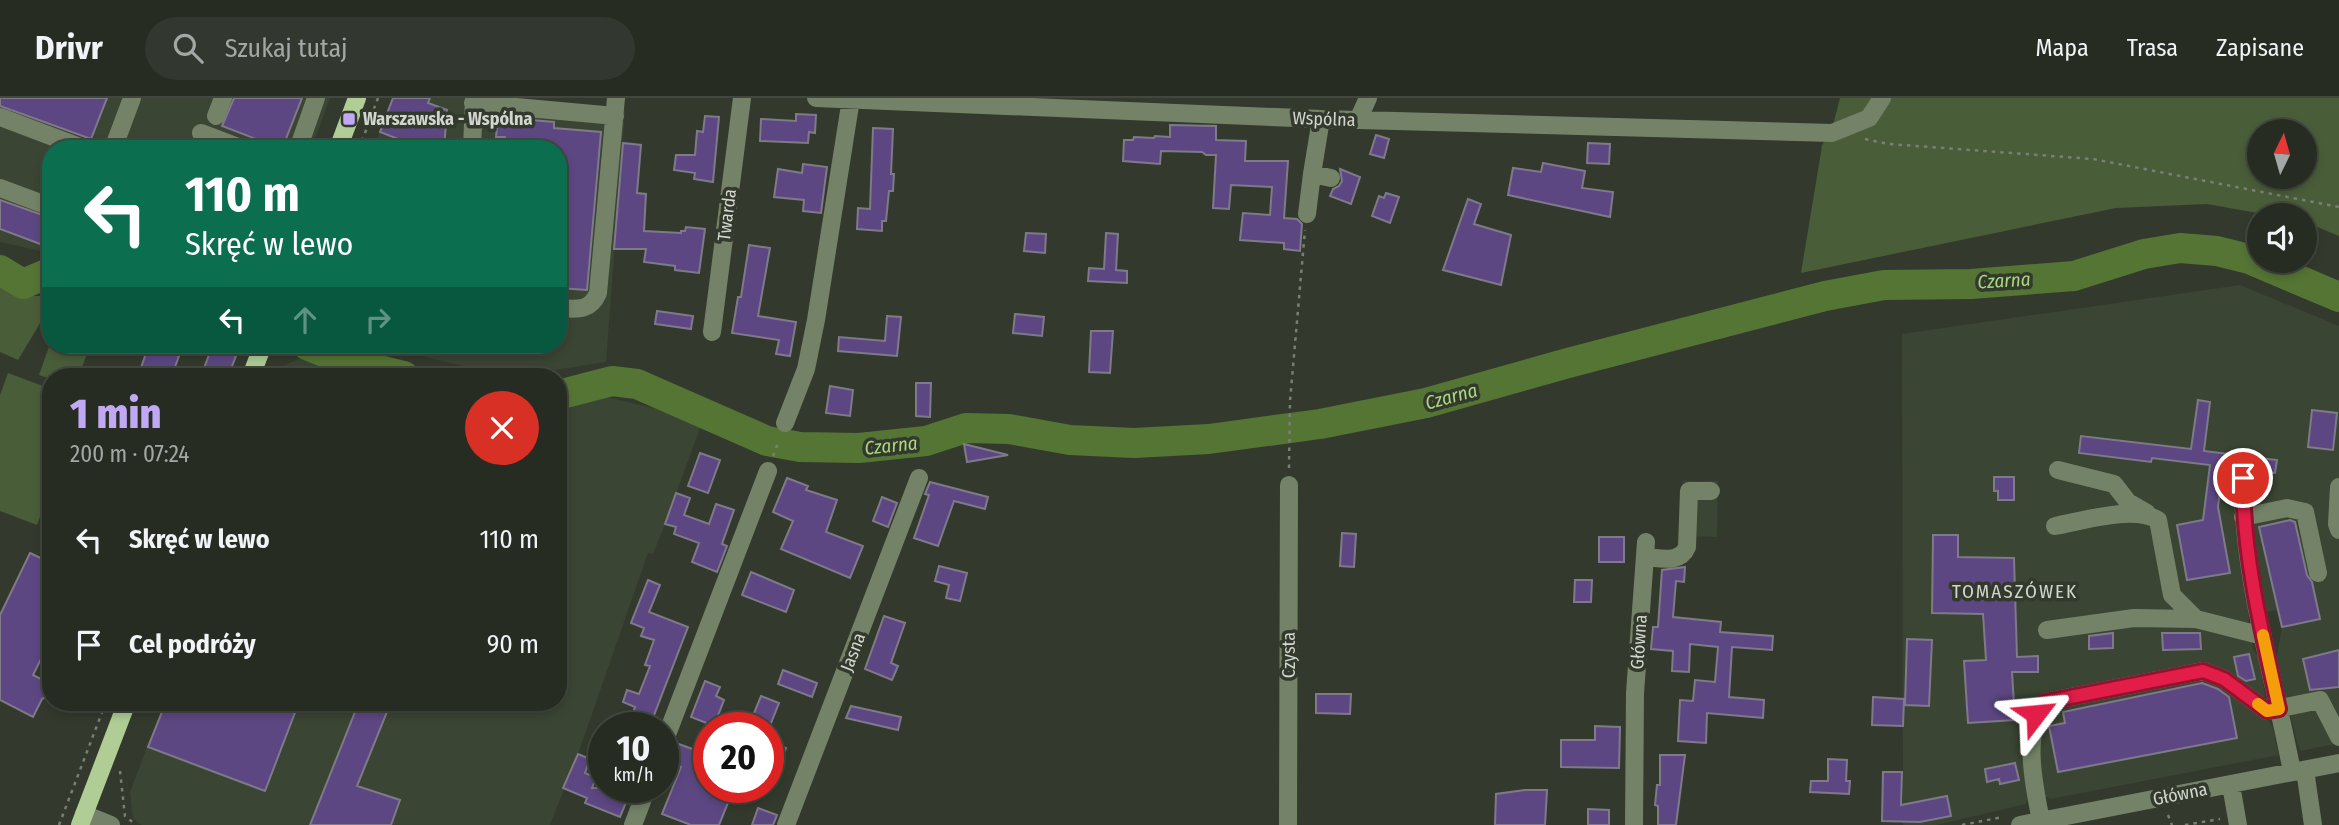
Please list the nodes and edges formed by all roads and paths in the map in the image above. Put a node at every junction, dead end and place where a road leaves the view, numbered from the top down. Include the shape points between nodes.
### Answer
1 (132, 98) edge
2 (223, 98) edge
3 (316, 98) edge
4 (358, 98) edge
5 (378, 98) edge
6 (742, 98) edge
7 (816, 98) edge
8 (1368, 98) edge
9 (1882, 98) edge
10 (851, 99) edge
11 (473, 100) edge
12 (615, 107) edge
13 (216, 116) dead end
14 (1, 119) edge
15 (1321, 119) junction
16 (1358, 120) junction
17 (201, 133) dead end
18 (1832, 133) junction
19 (60, 140) edge
20 (116, 140) edge
21 (219, 140) edge
22 (301, 140) edge
23 (342, 140) edge
24 (362, 140) edge
25 (472, 140) edge
26 (1312, 174) junction
27 (1331, 178) dead end
28 (0, 188) edge
29 (42, 204) edge
30 (2339, 207) edge
31 (1307, 214) joint
32 (567, 308) edge
33 (712, 332) dead end
34 (785, 423) joint
35 (2058, 470) dead end
36 (768, 471) joint
37 (919, 478) dead end
38 (2243, 478) dead end
39 (1289, 485) joint
40 (2339, 487) edge
41 (1711, 491) dead end
42 (2147, 513) junction
43 (2243, 517) junction
44 (2054, 526) dead end
45 (2339, 530) edge
46 (2318, 573) dead end
47 (2196, 619) junction
48 (2047, 630) dead end
49 (2263, 636) junction
50 (2279, 709) junction
51 (103, 711) edge
52 (124, 711) edge
53 (676, 712) edge
54 (2339, 737) edge
55 (2339, 763) edge
56 (120, 765) dead end
57 (2299, 771) junction
58 (2231, 785) junction
59 (641, 803) edge
60 (2166, 808) dead end
61 (82, 819) edge
62 (2041, 821) junction
63 (2314, 824) edge
64 (59, 825) edge
65 (111, 825) edge
66 (136, 825) edge
67 (633, 825) edge
68 (786, 825) edge
69 (1288, 825) edge
70 (1634, 825) edge
71 (2020, 825) edge
72 (2172, 825) edge
73 (2185, 825) edge
74 (2224, 825) edge
75 (2238, 825) edge

1 - 20 street
2 - 13 street
3 - 22 street
4 - 23 main road
5 - 24 path
6 - 33 street, Twarda
7 - 10 street, Wspólna
8 - 16 street
9 - 18 street via 1869,118
10 - 15 street, Wspólna
10 - 34 street via 817,320 806,369
11 - 12 street
11 - 25 street
12 - 32 street via 598,293 587,307
14 - 19 street
15 - 16 street, Wspólna
15 - 26 street
16 - 18 street, Wspólna
17 - 21 street
18 - 30 path via 1889,144 2093,159
26 - 27 street
26 - 31 street
28 - 29 street
31 - 39 path via 1290,401
34 - 36 path
35 - 42 street via 2114,484 2128,502
36 - 53 street
37 - 68 street, Jasna
38 - 43 street
39 - 69 street, Czysta
40 - 45 street
41 - 70 street, Główna via 1689,491 1685,553 1671,559 1646,550 1635,693
42 - 44 street
42 - 47 street via 2158,520 2172,595
43 - 46 street via 2287,508 2305,512
43 - 49 street
47 - 48 street via 2134,618
47 - 49 street
49 - 50 street
50 - 54 street via 2320,700
50 - 57 street
50 - 62 street via 2267,711 2224,679 2203,671 2045,702 2036,714 2032,744
51 - 64 path
52 - 61 main road
55 - 57 street, Główna
56 - 66 path via 125,816
57 - 58 street, Główna
57 - 63 street
58 - 62 street, Główna
58 - 75 street
59 - 67 street
60 - 72 path
61 - 65 street
62 - 71 street, Główna
73 - 74 path via 2223,818

